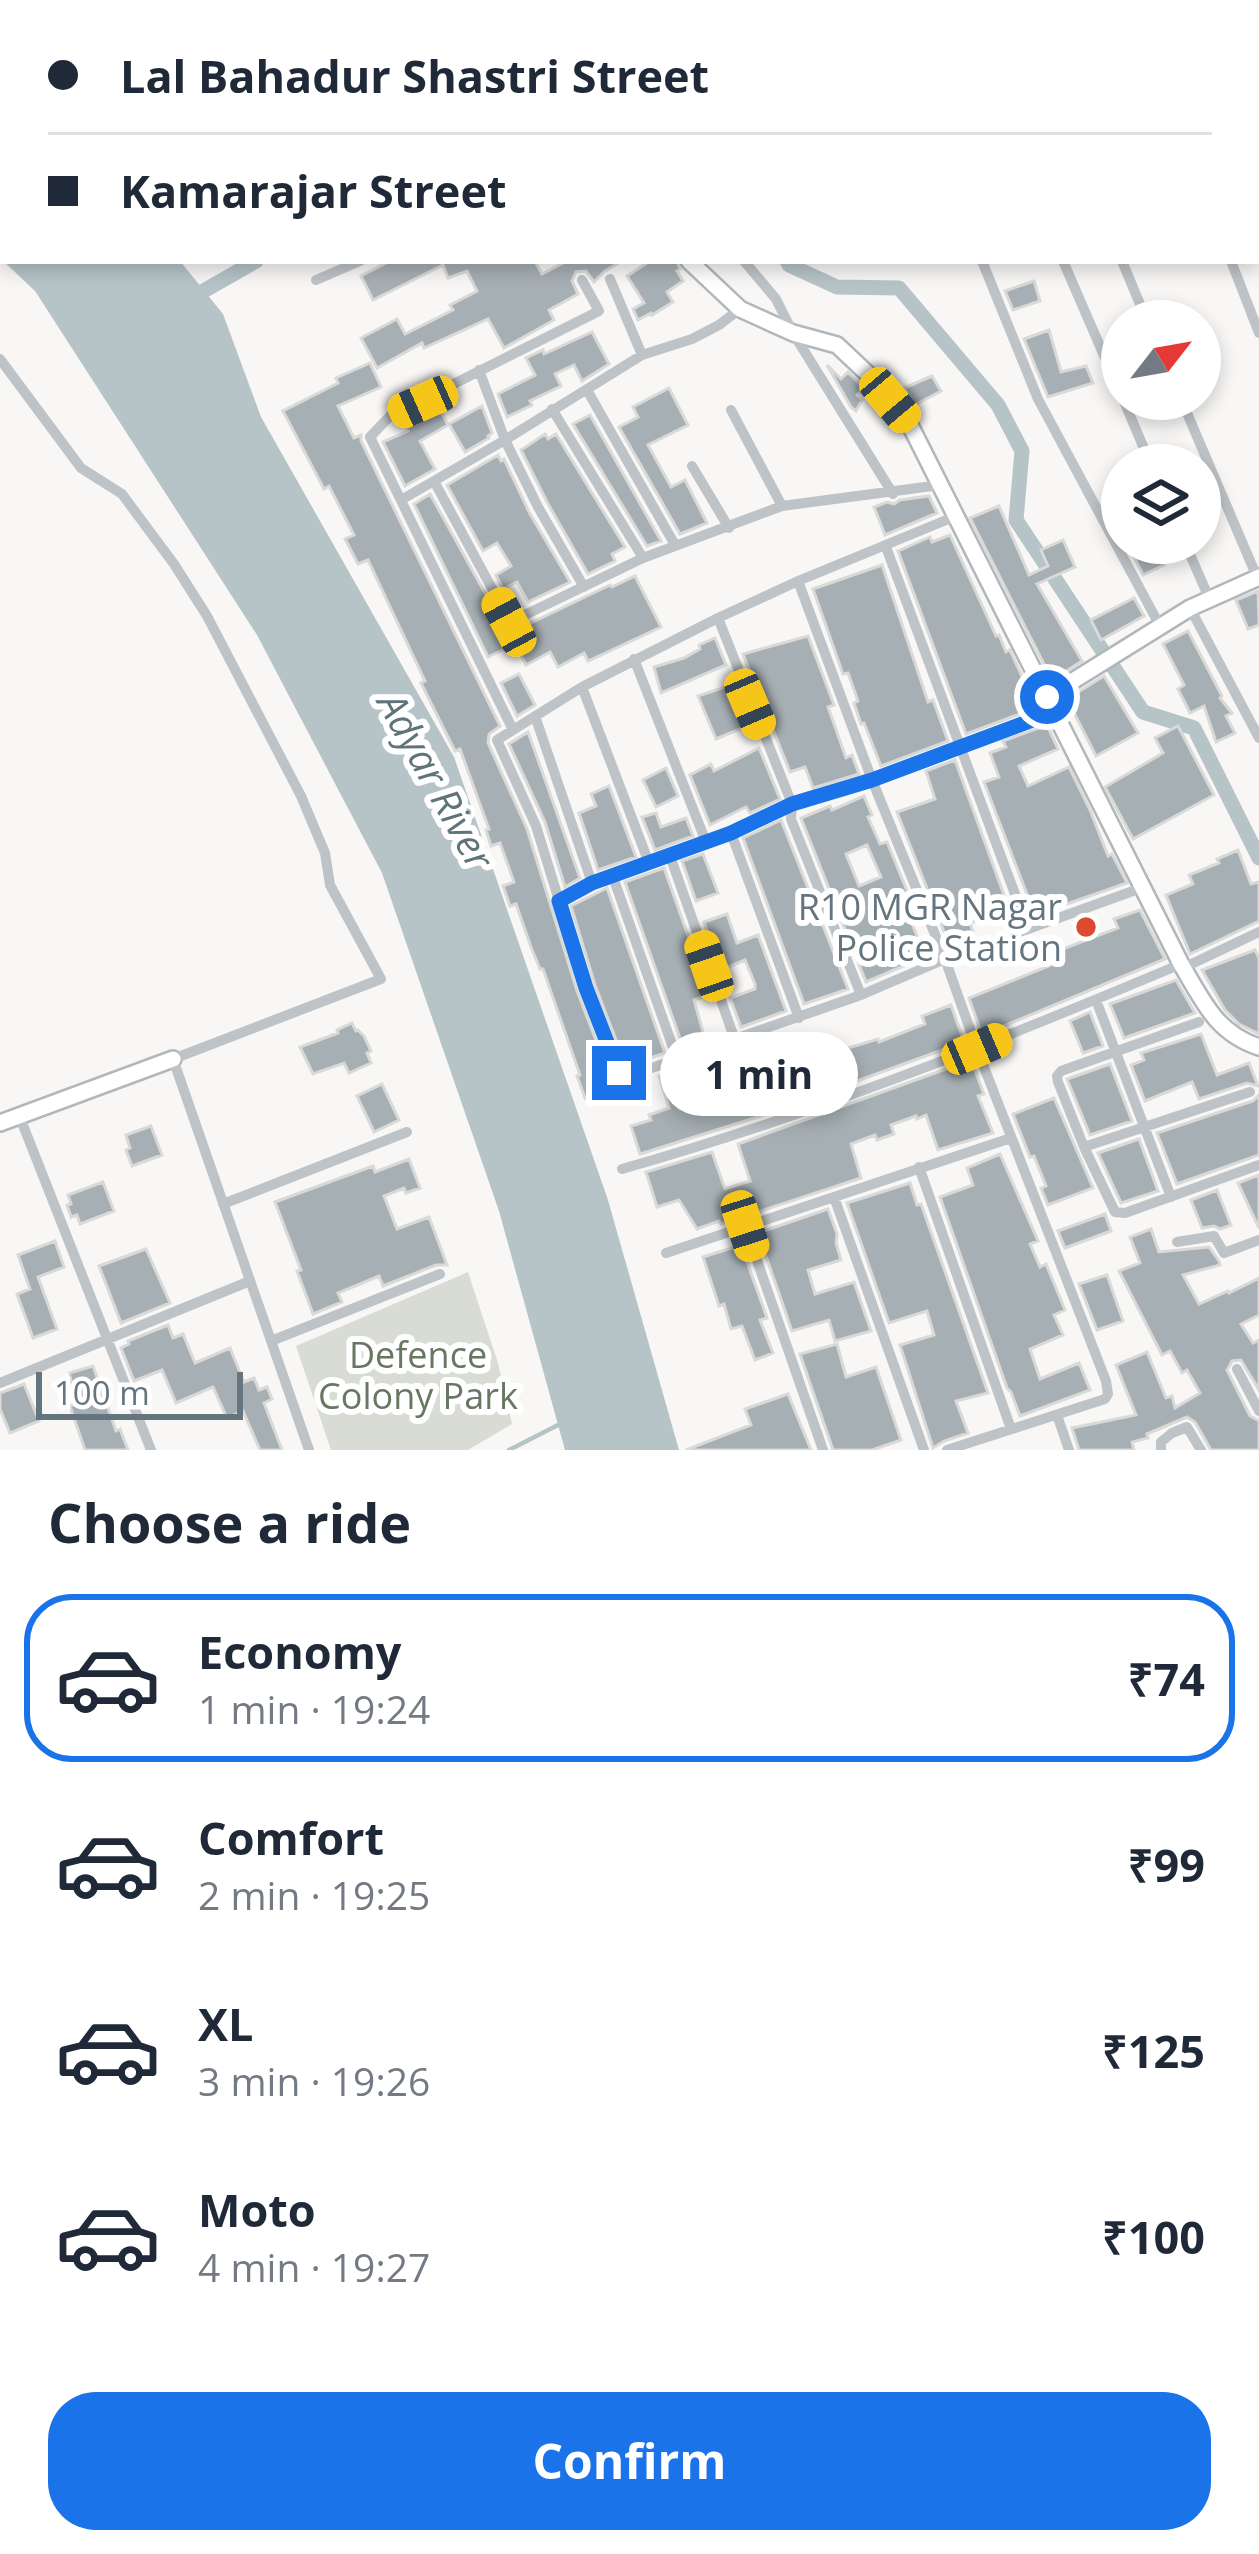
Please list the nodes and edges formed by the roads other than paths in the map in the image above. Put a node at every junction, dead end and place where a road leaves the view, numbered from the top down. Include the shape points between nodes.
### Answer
1 (353, 264) edge
2 (692, 264) edge
3 (747, 264) edge
4 (983, 264) edge
5 (1065, 264) edge
6 (1123, 264) edge
7 (1232, 264) edge
8 (610, 279) dead end
9 (316, 280) dead end
10 (582, 280) dead end
11 (1138, 300) edge
12 (740, 309) junction
13 (793, 333) junction
14 (1259, 333) edge
15 (1101, 348) edge
16 (642, 355) junction
17 (0, 359) edge
18 (479, 370) junction
19 (587, 390) junction
20 (552, 409) junction
21 (731, 410) dead end
22 (1190, 420) edge
23 (505, 440) junction
24 (692, 466) dead end
25 (434, 481) junction
26 (940, 485) junction
27 (893, 494) junction
28 (400, 500) junction
29 (782, 506) junction
30 (956, 516) junction
31 (729, 528) junction
32 (675, 545) junction
33 (886, 547) junction
34 (643, 558) junction
35 (1194, 564) edge
36 (1258, 577) edge
37 (798, 581) junction
38 (584, 587) junction
39 (1209, 598) junction
40 (1190, 608) junction
41 (718, 618) junction
42 (1160, 626) junction
43 (634, 659) junction
44 (582, 687) junction
45 (1050, 705) junction
46 (535, 716) junction
47 (513, 730) junction
48 (1259, 738) edge
49 (960, 746) junction
50 (872, 780) junction
51 (792, 804) junction
52 (731, 833) junction
53 (706, 842) junction
54 (670, 856) junction
55 (649, 863) junction
56 (613, 877) junction
57 (592, 883) junction
58 (1144, 887) junction
59 (559, 901) junction
60 (1028, 929) junction
61 (1259, 932) edge
62 (945, 959) junction
63 (1182, 966) junction
64 (861, 995) junction
65 (1096, 1000) junction
66 (799, 1018) junction
67 (1199, 1022) dead end
68 (735, 1040) junction
69 (1259, 1047) edge
70 (977, 1049) junction
71 (1117, 1052) junction
72 (677, 1059) junction
73 (173, 1060) junction
74 (1250, 1093) dead end
75 (19, 1115) junction
76 (0, 1123) edge
77 (1146, 1126) junction
78 (407, 1132) dead end
79 (1012, 1138) junction
80 (1084, 1147) junction
81 (1259, 1165) edge
82 (919, 1167) junction
83 (622, 1169) dead end
84 (834, 1197) junction
85 (1172, 1197) junction
86 (223, 1204) junction
87 (745, 1226) junction
88 (1259, 1240) edge
89 (1177, 1242) dead end
90 (666, 1253) dead end
91 (440, 1274) dead end
92 (250, 1281) junction
93 (108, 1340) junction
94 (271, 1341) junction
95 (1237, 1369) dead end
96 (0, 1383) edge
97 (1259, 1412) edge
98 (1057, 1415) junction
99 (1011, 1429) junction
100 (151, 1450) edge
101 (309, 1450) edge
102 (823, 1450) edge
103 (924, 1450) edge
104 (946, 1450) edge
105 (1069, 1450) edge
106 (1161, 1450) edge
107 (1201, 1450) edge

1 - 9 street
2 - 12 main road
3 - 13 street
4 - 42 street via 1038,399
5 - 15 street
6 - 11 street
7 - 14 street
8 - 16 street
10 - 18 street via 599,311
12 - 13 main road
12 - 16 street via 692,339
13 - 26 main road via 837,345 871,377 909,423
13 - 27 street
16 - 19 street
17 - 73 street via 81,468 122,494 206,616 301,796 329,884 381,979
18 - 23 street
18 - 28 street via 390,416 370,437
19 - 20 street
19 - 32 street
20 - 23 street
20 - 34 street
21 - 29 street
22 - 36 street
23 - 25 street
23 - 38 street
24 - 31 street
25 - 28 street
25 - 38 street via 509,622
26 - 27 street
26 - 30 main road
27 - 29 street
28 - 47 street
29 - 31 street
30 - 33 street
30 - 45 main road
31 - 32 street
32 - 34 street
33 - 37 street
33 - 49 street
34 - 38 street
35 - 39 street
36 - 39 main road
37 - 41 street
37 - 50 street
39 - 40 main road
40 - 42 main road
40 - 48 street
41 - 43 street
41 - 51 street
42 - 45 main road
43 - 44 street
43 - 53 street
44 - 46 street
44 - 55 street
45 - 49 street
45 - 58 main road
46 - 47 street
46 - 57 street
47 - 59 street via 496,740
49 - 50 street
49 - 60 street
50 - 51 street
50 - 62 street
51 - 52 street
51 - 64 street
52 - 53 street
52 - 66 street
53 - 54 street
54 - 55 street
54 - 68 street
55 - 56 street
56 - 57 street
56 - 72 street
57 - 59 street
58 - 60 street
58 - 63 main road
59 - 72 street via 619,1073
60 - 62 street
61 - 63 street
62 - 64 street
62 - 70 street
63 - 65 street
63 - 69 main road via 1214,1019
64 - 66 street
65 - 70 street
65 - 71 street
66 - 68 street
67 - 71 street
68 - 72 street
70 - 79 street
70 - 83 street
71 - 77 street
71 - 80 street via 1057,1076
73 - 75 main road
73 - 86 street
74 - 77 street
75 - 76 main road
75 - 93 street
77 - 80 street
77 - 85 street
78 - 86 street
79 - 82 street
79 - 98 street via 1106,1381 1105,1399
80 - 85 street via 1114,1213
81 - 85 street
82 - 84 street
82 - 99 street
84 - 87 street
84 - 103 street
86 - 92 street
87 - 90 street
87 - 102 street
88 - 89 street via 1224,1253 1214,1237
91 - 94 street
92 - 93 street
92 - 94 street
93 - 96 street
93 - 100 street
94 - 101 street
95 - 97 street
98 - 99 street
98 - 105 street
99 - 104 street
106 - 107 street via 1187,1427

